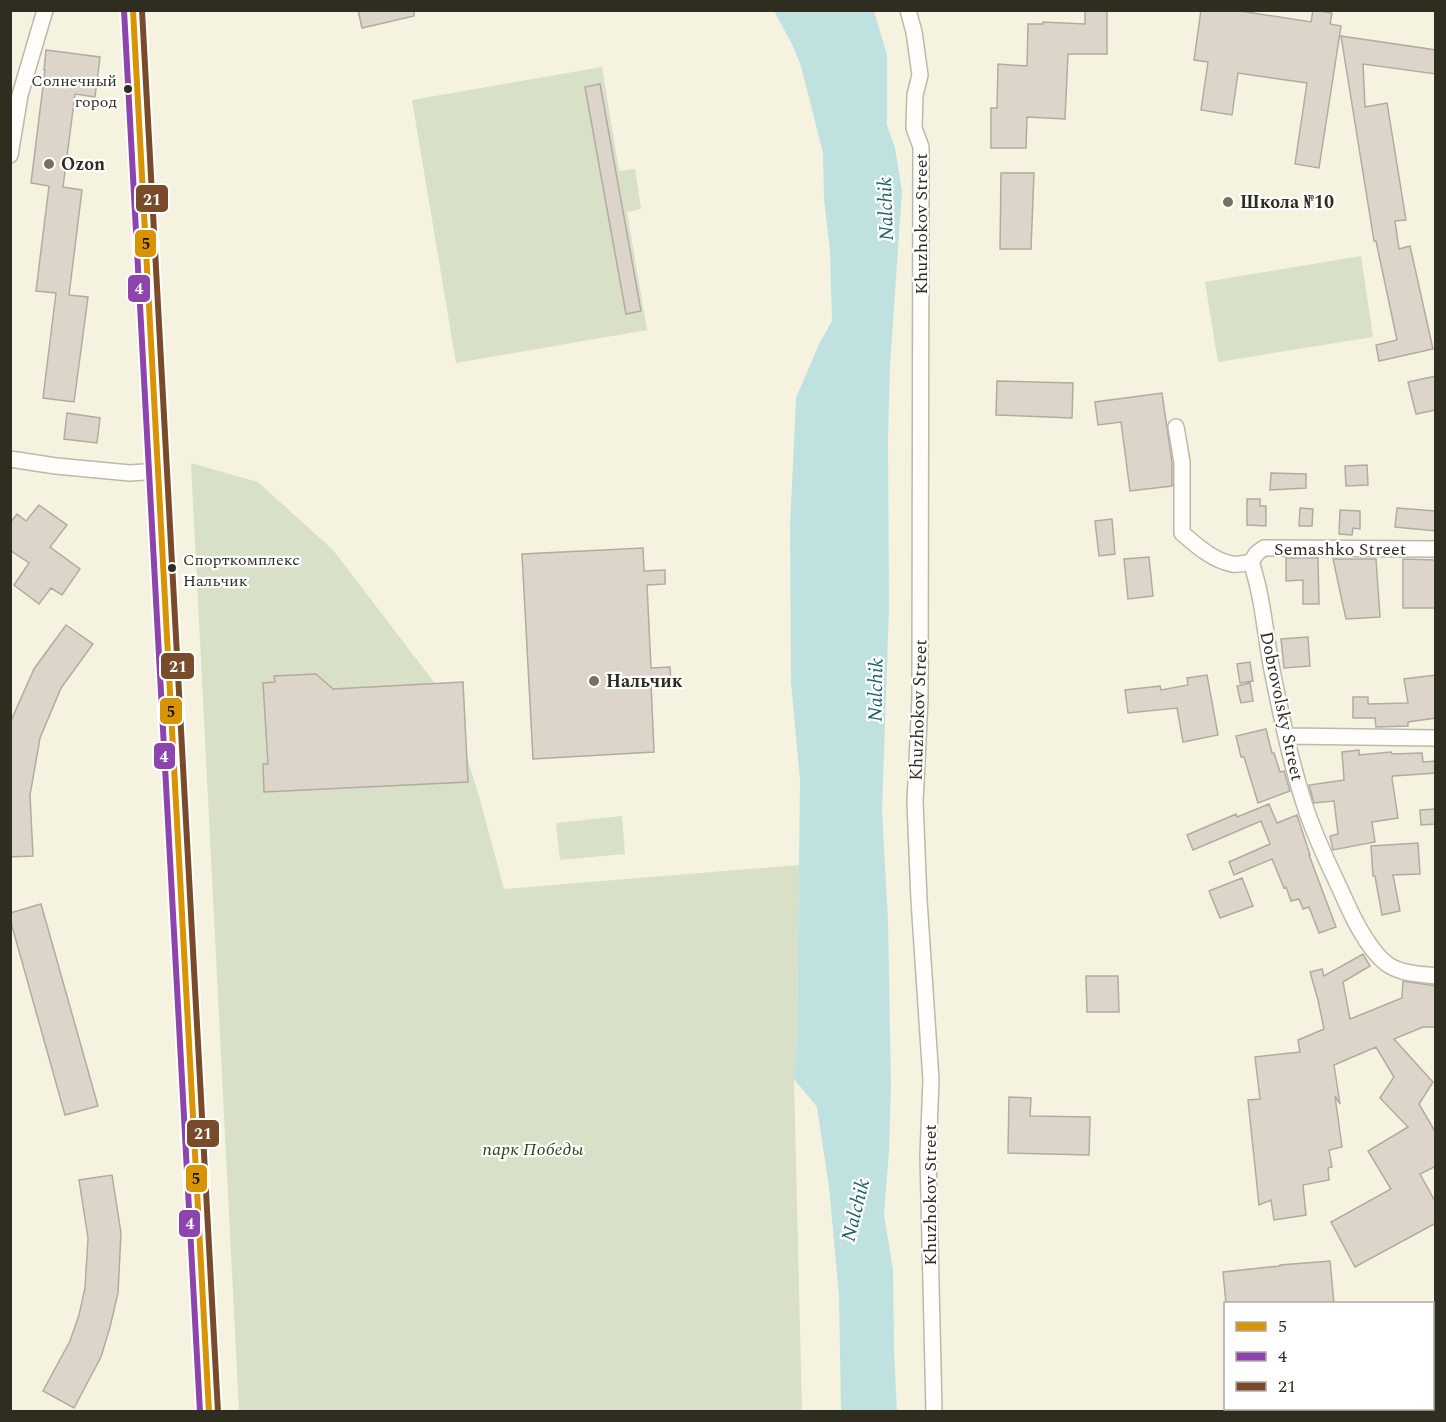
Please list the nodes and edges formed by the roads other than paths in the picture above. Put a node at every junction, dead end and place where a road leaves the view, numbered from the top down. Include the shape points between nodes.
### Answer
1 (45, 10) edge
2 (134, 10) edge
3 (908, 10) edge
4 (10, 154) edge
5 (1176, 427) dead end
6 (10, 459) edge
7 (159, 471) junction
8 (1436, 549) edge
9 (1251, 562) junction
10 (1286, 736) junction
11 (1436, 738) edge
12 (1436, 976) edge
13 (209, 1412) edge
14 (934, 1412) edge

1 - 4 street via 20,95
2 - 7 main road
3 - 14 street, Khuzhokov Street via 920,75 914,128 921,147 920,699 915,802 931,1080 928,1155
5 - 9 street via 1182,462 1182,533 1216,559 1233,564
6 - 7 street via 130,473
7 - 13 main road
8 - 9 street, Semashko Street via 1264,548
9 - 10 street, Dobrovolsky Street
10 - 11 street
10 - 12 street, Dobrovolsky Street via 1318,841 1369,944 1398,970

